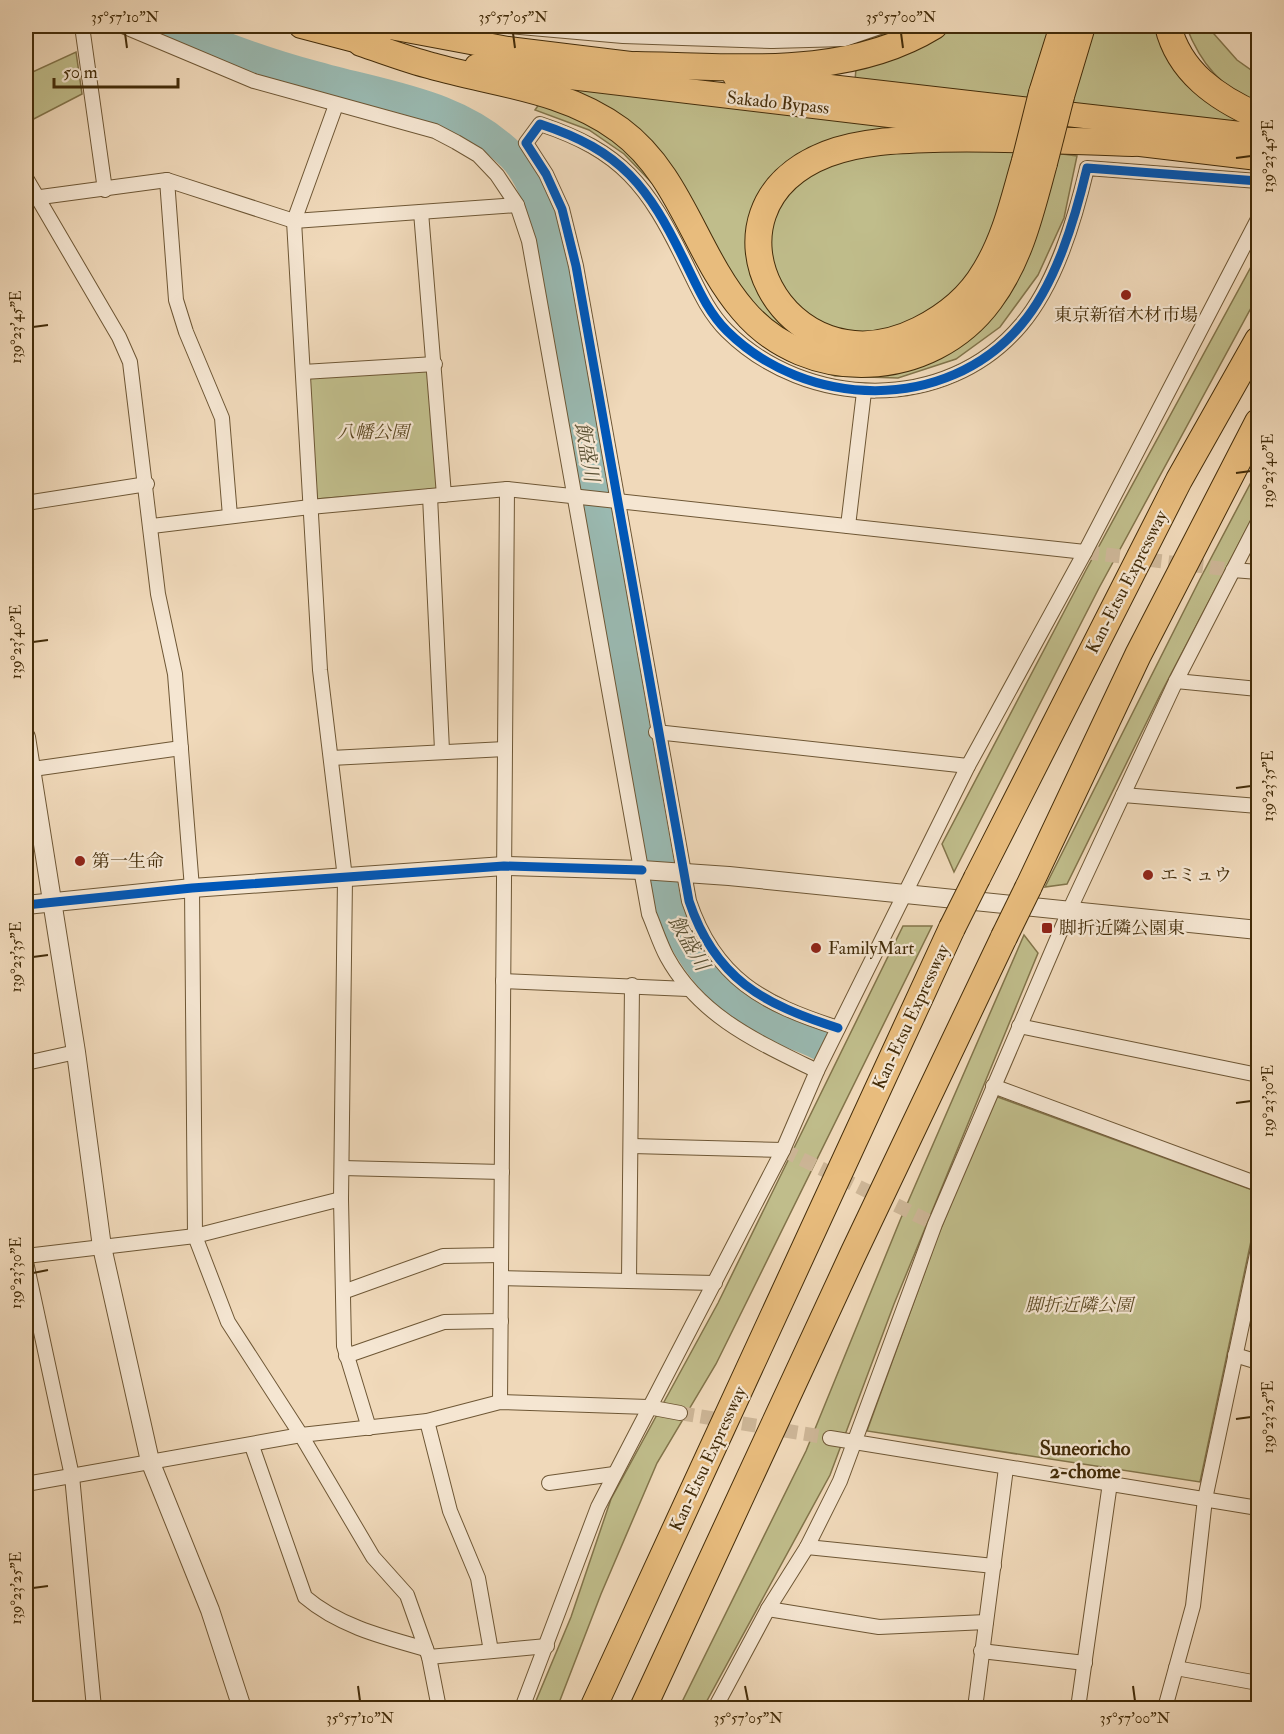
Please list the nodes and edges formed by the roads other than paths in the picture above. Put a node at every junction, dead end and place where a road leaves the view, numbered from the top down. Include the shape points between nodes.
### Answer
1 (82, 26) edge
2 (123, 26) edge
3 (301, 26) edge
4 (385, 26) edge
5 (772, 26) edge
6 (883, 26) edge
7 (934, 26) edge
8 (1063, 26) edge
9 (1082, 26) edge
10 (1168, 26) edge
11 (640, 31) edge
12 (364, 34) edge
13 (509, 39) edge
14 (772, 41) junction
15 (636, 65) junction
16 (1051, 94) junction
17 (336, 105) junction
18 (1258, 116) edge
19 (1258, 136) edge
20 (1133, 143) junction
21 (1258, 158) edge
22 (1034, 162) junction
23 (26, 178) edge
24 (167, 180) junction
25 (1258, 181) edge
26 (105, 190) junction
27 (32, 198) edge
28 (518, 206) junction
29 (422, 212) junction
30 (1258, 219) edge
31 (294, 221) junction
32 (1258, 340) edge
33 (435, 364) junction
34 (303, 372) junction
35 (864, 392) junction
36 (1258, 422) edge
37 (147, 484) junction
38 (507, 489) junction
39 (437, 496) junction
40 (574, 499) junction
41 (26, 503) edge
42 (617, 503) junction
43 (310, 507) junction
44 (230, 516) junction
45 (1258, 522) edge
46 (152, 526) junction
47 (848, 526) junction
48 (1085, 552) junction
49 (1233, 570) junction
50 (1258, 572) edge
51 (1176, 681) junction
52 (1258, 689) edge
53 (657, 732) junction
54 (26, 737) edge
55 (182, 748) junction
56 (505, 748) junction
57 (442, 750) junction
58 (331, 758) junction
59 (968, 766) junction
60 (28, 770) edge
61 (1124, 795) junction
62 (1258, 806) edge
63 (504, 866) junction
64 (642, 870) junction
65 (683, 873) junction
66 (345, 878) junction
67 (192, 888) junction
68 (904, 895) junction
69 (51, 902) junction
70 (26, 905) edge
71 (1070, 909) junction
72 (1258, 930) edge
73 (503, 981) junction
74 (632, 986) junction
75 (688, 989) junction
76 (1019, 1026) junction
77 (838, 1028) junction
78 (76, 1052) junction
79 (26, 1063) edge
80 (817, 1071) junction
81 (1258, 1075) edge
82 (993, 1086) junction
83 (632, 1146) junction
84 (783, 1150) junction
85 (342, 1168) junction
86 (502, 1172) junction
87 (1258, 1184) edge
88 (340, 1199) junction
89 (195, 1236) junction
90 (102, 1247) junction
91 (1258, 1249) edge
92 (501, 1255) junction
93 (26, 1256) edge
94 (26, 1262) edge
95 (501, 1278) junction
96 (629, 1280) junction
97 (715, 1283) junction
98 (343, 1292) junction
99 (501, 1321) junction
100 (1235, 1355) junction
101 (346, 1356) junction
102 (1258, 1362) edge
103 (500, 1402) junction
104 (648, 1407) junction
105 (680, 1413) tunnel mouth
106 (427, 1420) junction
107 (369, 1428) junction
108 (302, 1435) junction
109 (830, 1438) tunnel mouth
110 (854, 1442) junction
111 (252, 1446) junction
112 (150, 1461) junction
113 (1006, 1468) junction
114 (614, 1474) junction
115 (72, 1476) junction
116 (549, 1483) dead end
117 (1110, 1483) junction
118 (26, 1484) edge
119 (1205, 1499) junction
120 (1258, 1508) edge
121 (807, 1547) junction
122 (994, 1566) junction
123 (768, 1609) junction
124 (986, 1622) junction
125 (547, 1646) junction
126 (491, 1651) junction
127 (981, 1652) junction
128 (427, 1653) junction
129 (1085, 1663) junction
130 (1176, 1668) junction
131 (1258, 1683) edge
132 (94, 1708) edge
133 (242, 1708) edge
134 (439, 1708) edge
135 (522, 1708) edge
136 (593, 1708) edge
137 (643, 1708) edge
138 (715, 1708) edge
139 (975, 1708) edge
140 (1078, 1708) edge
141 (1165, 1708) edge

1 - 26 street
2 - 17 street via 254,81
3 - 12 highway, Sakado Bypass
4 - 13 highway, Sakado Bypass
5 - 14 street
6 - 14 street via 845,39
7 - 15 highway via 876,52 820,63 766,67
8 - 16 highway
9 - 16 highway
10 - 18 highway via 1177,49 1200,82
11 - 13 street
11 - 14 street
12 - 13 highway, Sakado Bypass
12 - 22 highway via 432,66 540,92 604,119 639,146 665,178 729,291 758,326 794,350 837,363 883,363 921,354 974,319 989,303 1014,261
13 - 15 highway, Sakado Bypass
13 - 20 highway, Sakado Bypass
15 - 19 highway, Sakado Bypass
16 - 22 highway, bridge
17 - 28 street via 435,131 456,142 478,155
17 - 31 street
20 - 21 highway, Sakado Bypass
20 - 22 highway via 912,139 852,146 829,153 795,170 770,198 759,233 759,251 768,286 791,318 826,338 870,344 912,334 951,310 985,272
23 - 27 street
24 - 26 street
24 - 31 street
24 - 44 street via 176,300 222,418
25 - 35 street via 1087,168 1075,218 1052,276 1022,325 987,356 946,379 912,388
26 - 27 street
27 - 37 street via 119,337 130,362
28 - 29 street
28 - 40 street via 529,241
29 - 31 street
29 - 33 street
30 - 48 street
31 - 34 street
32 - 136 highway, Kan-Etsu Expressway, bridge via 1179,480 952,928
33 - 34 street
33 - 39 street
34 - 43 street
35 - 42 street via 826,386 786,373 752,354 724,329 702,299 671,234 627,170 590,142 540,124 526,142 562,208 576,266
35 - 47 street
36 - 137 highway, bridge via 1138,655 854,1252
37 - 41 street
37 - 46 street
38 - 39 street
38 - 40 street
38 - 56 street
39 - 43 street
39 - 57 street
40 - 42 street
40 - 64 street
42 - 47 street
42 - 53 street
43 - 44 street
43 - 58 street via 320,670
44 - 46 street
45 - 49 street
46 - 55 street via 158,594 175,674
47 - 48 street
48 - 59 street
49 - 50 street
49 - 51 street
51 - 52 street
51 - 61 street
53 - 59 street
53 - 65 street
54 - 60 street
55 - 60 street
55 - 67 street
56 - 57 street
56 - 63 street
57 - 58 street
58 - 66 street
59 - 68 street
60 - 69 street
61 - 62 street
61 - 71 street
63 - 64 street
63 - 66 street
63 - 73 street
64 - 65 street
64 - 75 street via 650,914 667,957
65 - 68 street
65 - 77 street via 697,927 729,972 775,1005
66 - 67 street
66 - 85 street
67 - 69 street
67 - 89 street
68 - 71 street
68 - 77 street
69 - 70 street
69 - 78 street
71 - 72 street
71 - 76 street
73 - 74 street
73 - 86 street
74 - 75 street
74 - 83 street
75 - 80 street via 740,1034
76 - 81 street
76 - 82 street
77 - 80 street
78 - 79 street
78 - 90 street
80 - 84 street
82 - 87 street
82 - 110 street via 935,1224
83 - 84 street
83 - 96 street
84 - 97 street
85 - 86 street
85 - 88 street
86 - 92 street
88 - 89 street
88 - 98 street
89 - 90 street
89 - 108 street via 228,1322
90 - 93 street
90 - 112 street
91 - 100 street
92 - 95 street
92 - 98 street via 443,1256
94 - 115 street
95 - 96 street
95 - 99 street
96 - 97 street
97 - 104 street
98 - 101 street
99 - 101 street via 444,1322
99 - 103 street
100 - 102 street
100 - 119 street
101 - 107 street
103 - 104 street
103 - 106 street
104 - 105 street
104 - 114 street
106 - 107 street
106 - 126 street via 450,1510 478,1578
107 - 108 street
108 - 111 street
108 - 128 street via 373,1557 407,1595
109 - 110 street
110 - 113 street
110 - 121 street via 840,1481
111 - 112 street
111 - 128 street via 305,1597 325,1614
112 - 115 street
112 - 133 street via 210,1610
113 - 117 street
113 - 122 street
114 - 116 street
114 - 125 street
115 - 118 street
115 - 132 street
117 - 119 street
117 - 129 street
119 - 120 street
119 - 130 street via 1193,1606
121 - 122 street
121 - 123 street
122 - 124 street
123 - 124 street via 879,1627
123 - 138 street
124 - 127 street
125 - 126 street
125 - 135 street
126 - 128 street
127 - 129 street
127 - 139 street
128 - 134 street
129 - 140 street
130 - 131 street
130 - 141 street

